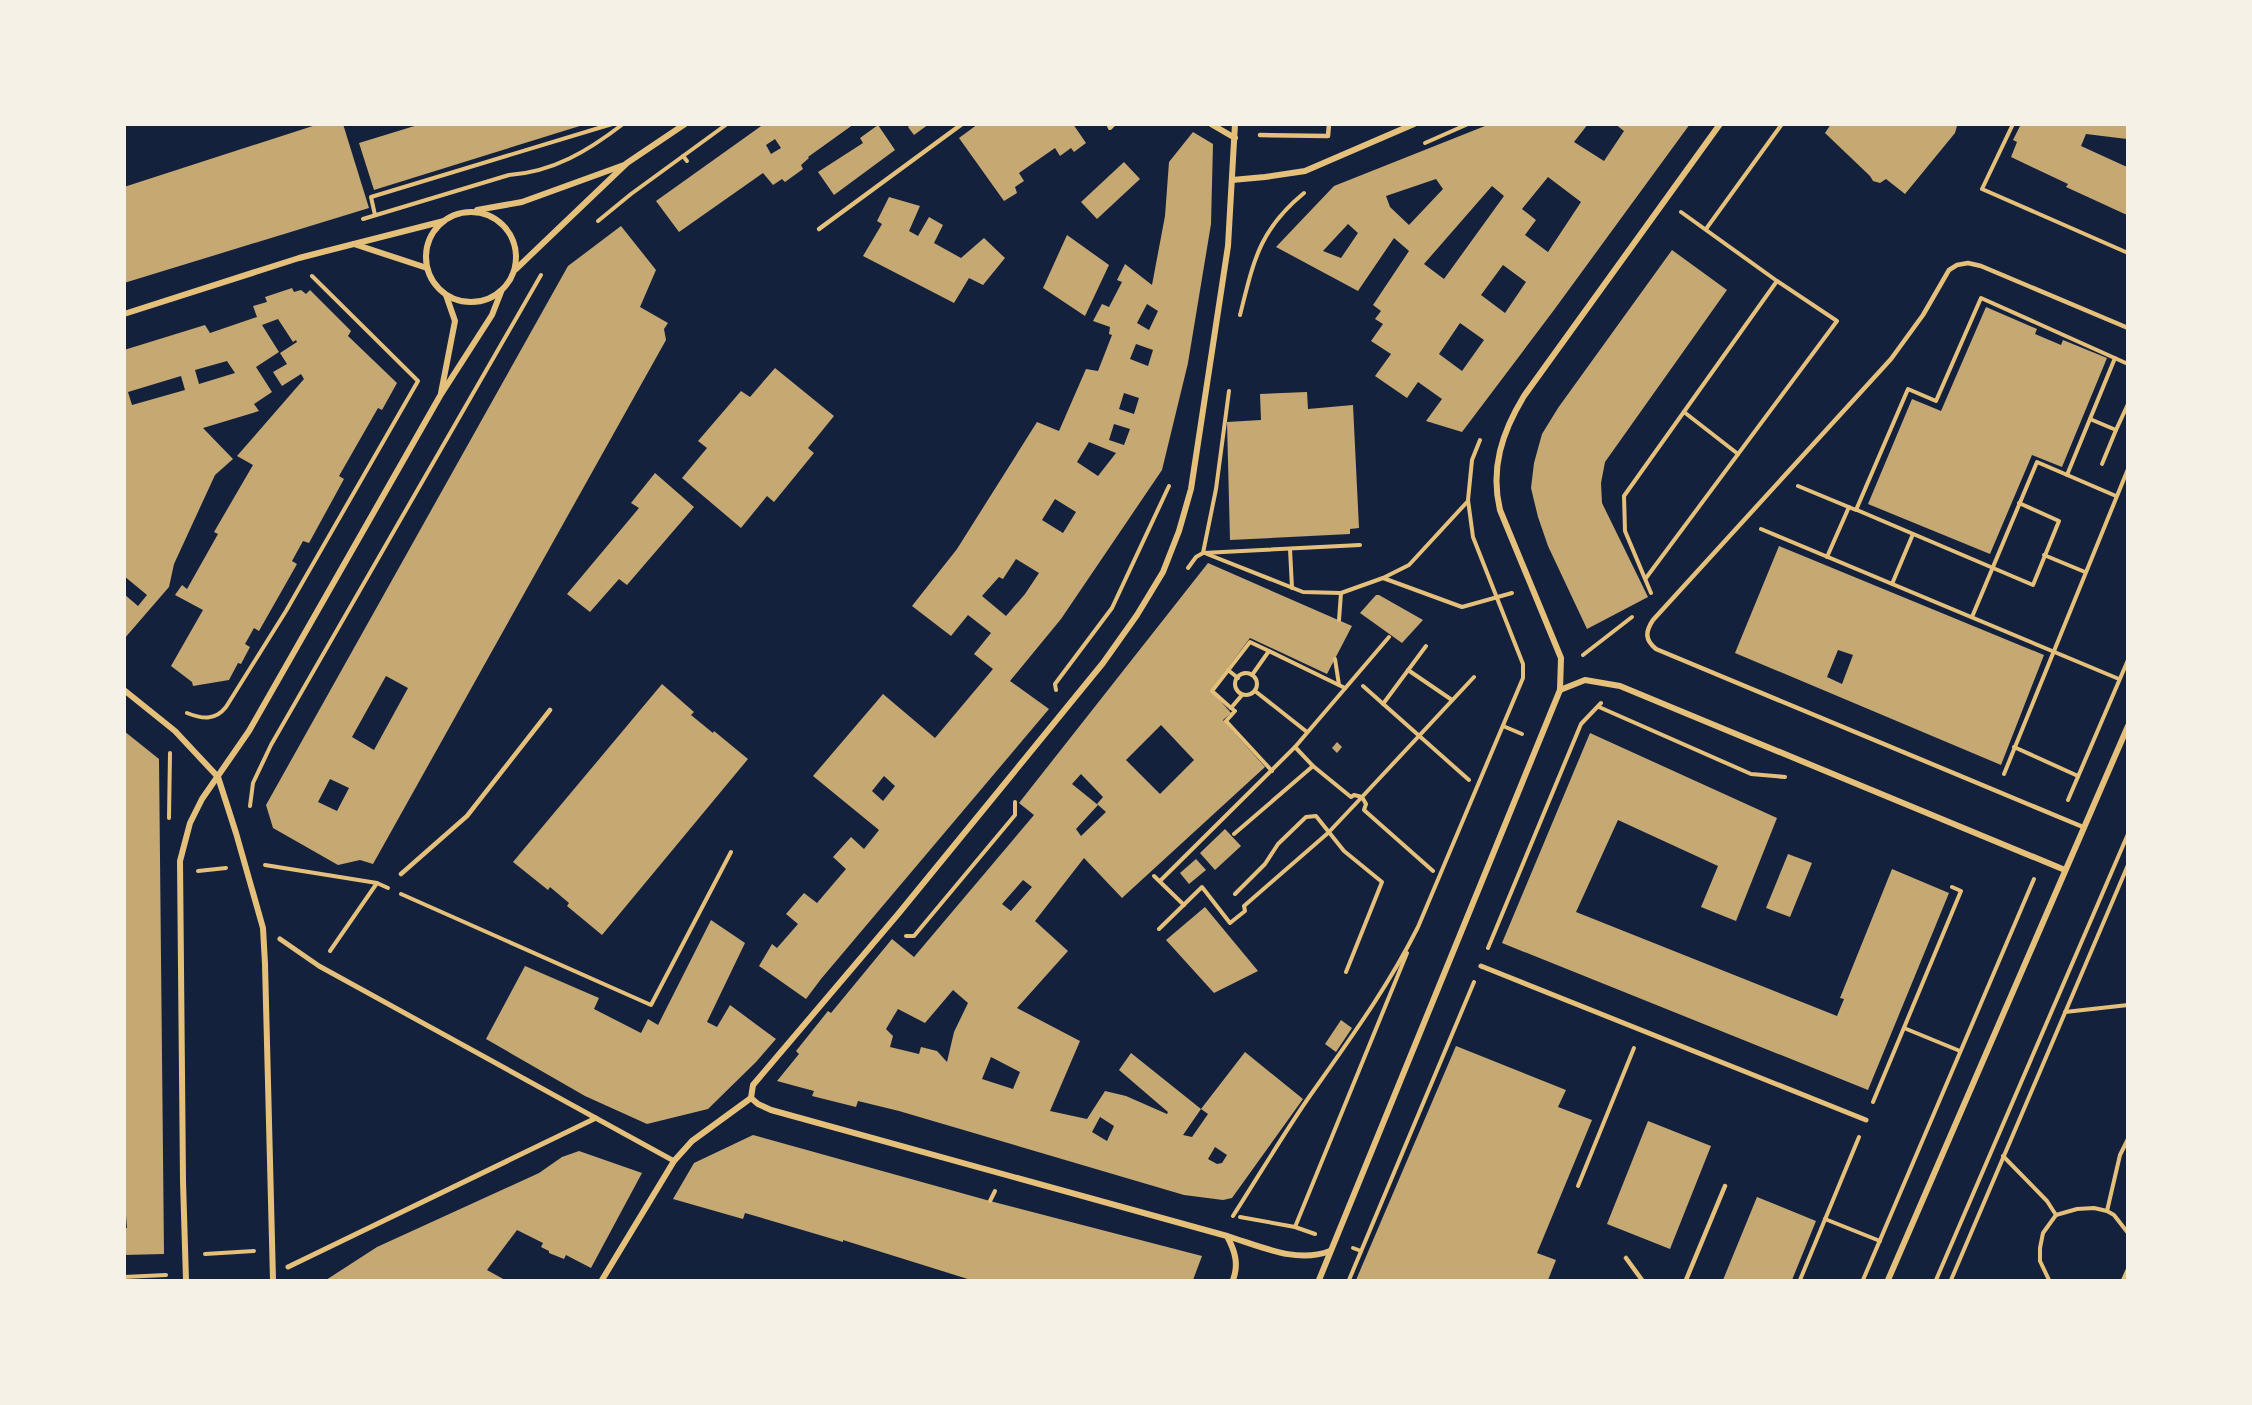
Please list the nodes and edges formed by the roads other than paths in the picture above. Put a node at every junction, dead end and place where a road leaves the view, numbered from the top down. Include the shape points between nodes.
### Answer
1 (685, 124) edge
2 (962, 124) edge
3 (1211, 124) edge
4 (1235, 124) edge
5 (1329, 124) edge
6 (1414, 124) edge
7 (1720, 124) edge
8 (1260, 135) dead end
9 (1235, 138) junction
10 (627, 163) junction
11 (1232, 180) junction
12 (469, 212) junction
13 (444, 221) junction
14 (819, 229) dead end
15 (354, 244) junction
16 (427, 268) junction
17 (515, 269) junction
18 (501, 291) junction
19 (446, 295) junction
20 (124, 314) edge
21 (2127, 328) edge
22 (440, 396) junction
23 (124, 690) edge
24 (1560, 690) junction
25 (549, 710) dead end
26 (2127, 726) edge
27 (218, 777) junction
28 (2084, 827) junction
29 (2065, 870) junction
30 (400, 874) dead end
31 (279, 939) dead end
32 (1481, 966) dead end
33 (751, 1098) junction
34 (596, 1118) junction
35 (1866, 1120) road end
36 (674, 1161) junction
37 (1725, 1186) dead end
38 (1227, 1236) junction
39 (1330, 1251) junction
40 (1626, 1258) dead end
41 (288, 1267) dead end
42 (186, 1281) edge
43 (273, 1281) edge
44 (602, 1281) edge
45 (1233, 1281) edge
46 (1319, 1281) edge
47 (1642, 1281) edge
48 (1686, 1281) edge
49 (1888, 1281) edge

1 - 10 street
2 - 14 lane
3 - 9 street
4 - 9 street
5 - 8 lane via 1328,136
6 - 11 street via 1305,171
7 - 24 street via 1524,396 1508,424 1498,456 1495,484 1500,510 1561,658
9 - 11 street
10 - 12 street via 522,202
10 - 17 street
11 - 33 street via 1228,246 1191,489 1163,572 1103,663 753,1085
12 - 13 street
12 - 17 street via 493,217 510,234 515,245
13 - 15 street
13 - 16 street via 428,242
15 - 16 street
15 - 20 street
16 - 19 street
17 - 18 street
18 - 19 street via 475,303
18 - 22 street via 492,315
19 - 22 street via 455,321
21 - 28 lane via 1981,266 1968,263 1949,270 1891,359 1653,620 1647,635 1656,650
22 - 27 street via 249,731
23 - 27 street via 175,731
24 - 29 street via 1585,680 1620,686
24 - 39 street
25 - 30 lane via 467,816
26 - 28 street
27 - 42 street via 190,823 180,861
27 - 43 street via 263,928
28 - 29 street
29 - 49 street
31 - 34 street via 319,966
32 - 35 street
33 - 36 street via 692,1141
33 - 38 street via 771,1110
34 - 36 street
34 - 41 street
36 - 44 street
37 - 48 lane
38 - 39 street via 1295,1256
38 - 45 street via 1236,1262
39 - 46 street
40 - 47 lane

